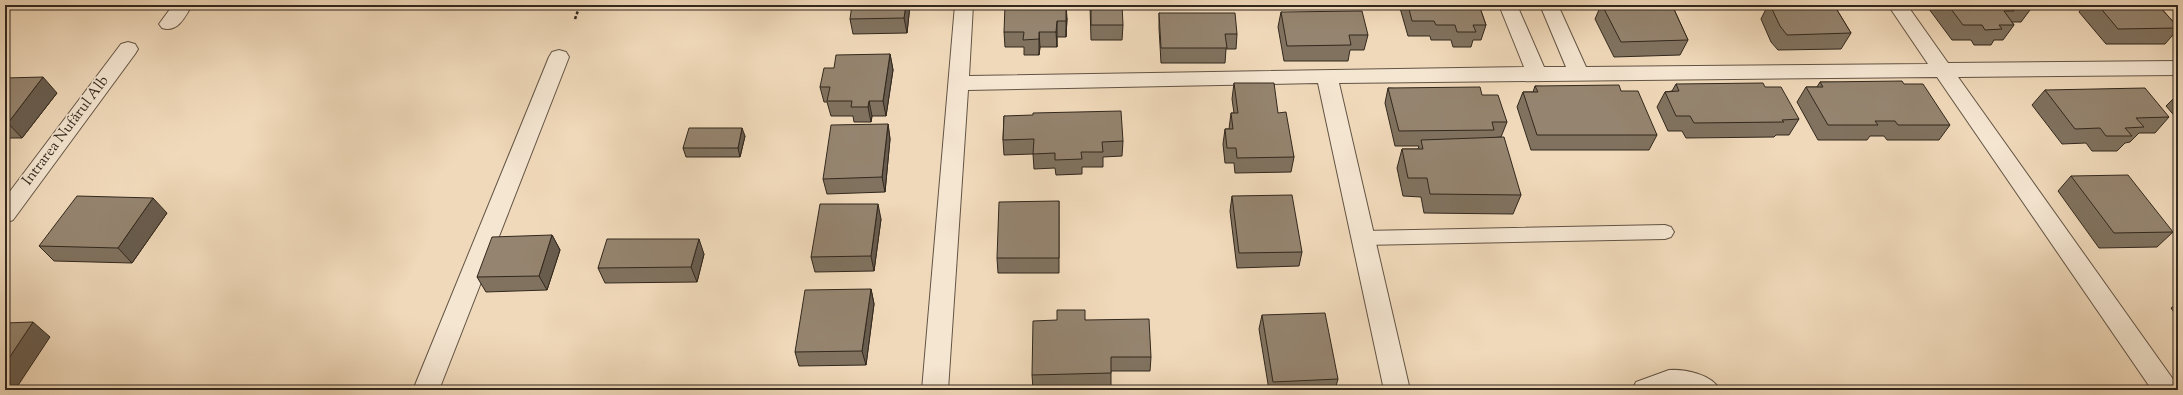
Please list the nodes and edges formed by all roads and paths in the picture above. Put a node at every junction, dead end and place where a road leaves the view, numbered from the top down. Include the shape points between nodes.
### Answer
1 (183, 5) edge
2 (580, 5) edge
3 (964, 5) edge
4 (1508, 5) edge
5 (1549, 5) edge
6 (1897, 5) edge
7 (575, 19) dead end
8 (169, 24) dead end
9 (128, 49) dead end
10 (559, 57) dead end
11 (2178, 68) edge
12 (1943, 70) junction
13 (1537, 74) junction
14 (1579, 74) junction
15 (1327, 76) junction
16 (960, 83) junction
17 (5, 214) edge
18 (1665, 232) dead end
19 (1363, 238) junction
20 (426, 390) edge
21 (936, 390) edge
22 (1397, 390) edge
23 (1645, 390) edge
24 (1707, 390) edge
25 (2166, 390) edge

1 - 8 street
2 - 7 path
3 - 16 street
4 - 13 street
5 - 14 street
6 - 12 street
9 - 17 street, Intrarea Nufărul Alb
10 - 20 street
11 - 12 street
12 - 14 street
12 - 25 street
13 - 14 street
13 - 15 street
15 - 16 street
15 - 19 street
16 - 21 street
18 - 19 lane
19 - 22 street
23 - 24 street via 1660,381 1675,379 1692,382

